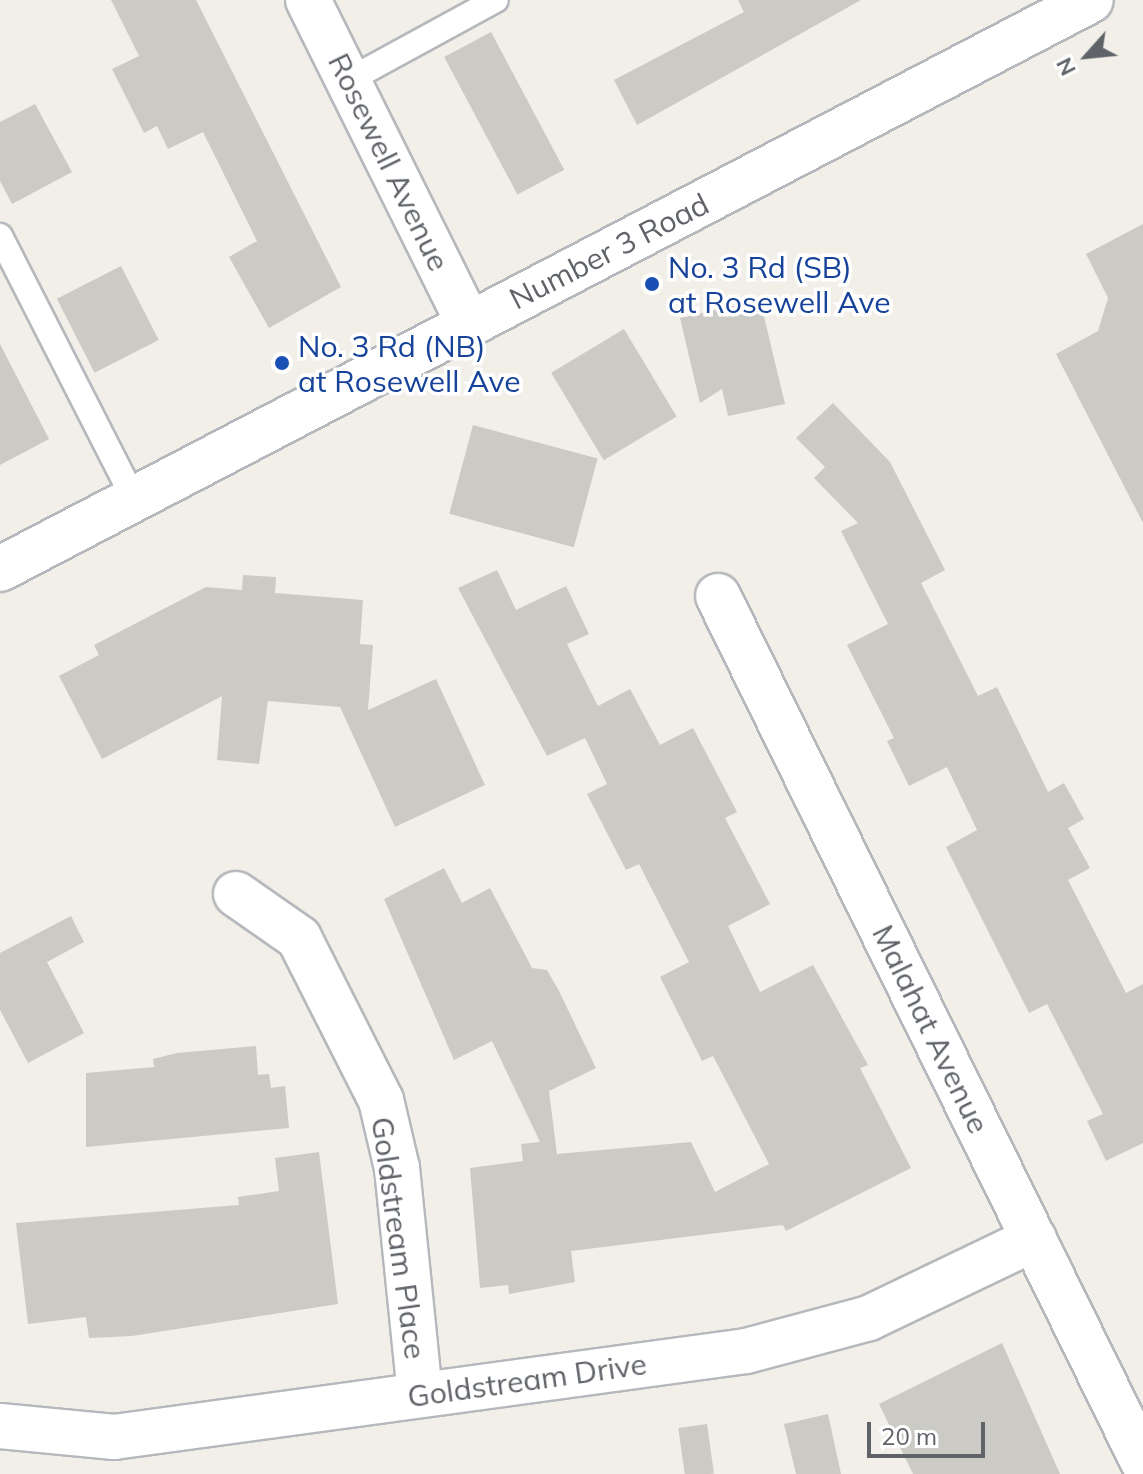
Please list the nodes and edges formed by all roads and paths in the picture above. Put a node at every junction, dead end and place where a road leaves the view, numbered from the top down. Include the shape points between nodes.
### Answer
1 (308, 0) edge
2 (496, 0) edge
3 (1091, 0) edge
4 (349, 80) junction
5 (0, 236) edge
6 (469, 324) junction
7 (134, 499) junction
8 (0, 569) edge
9 (718, 596) dead end
10 (236, 894) dead end
11 (1034, 1239) junction
12 (420, 1394) junction
13 (0, 1426) edge
14 (1143, 1462) edge

1 - 4 street, Rosewell Avenue
2 - 4 lane
3 - 6 street, Number 3 Road
4 - 6 street, Rosewell Avenue
5 - 7 lane
6 - 7 street, Number 3 Road
7 - 8 street, Number 3 Road
9 - 11 street, Malahat Avenue
10 - 12 street, Goldstream Place via 299,938 381,1100 397,1168
11 - 12 street, Goldstream Drive via 922,1297 815,1334 746,1351
11 - 14 street, Malahat Avenue
12 - 13 street, Goldstream Drive via 114,1437

